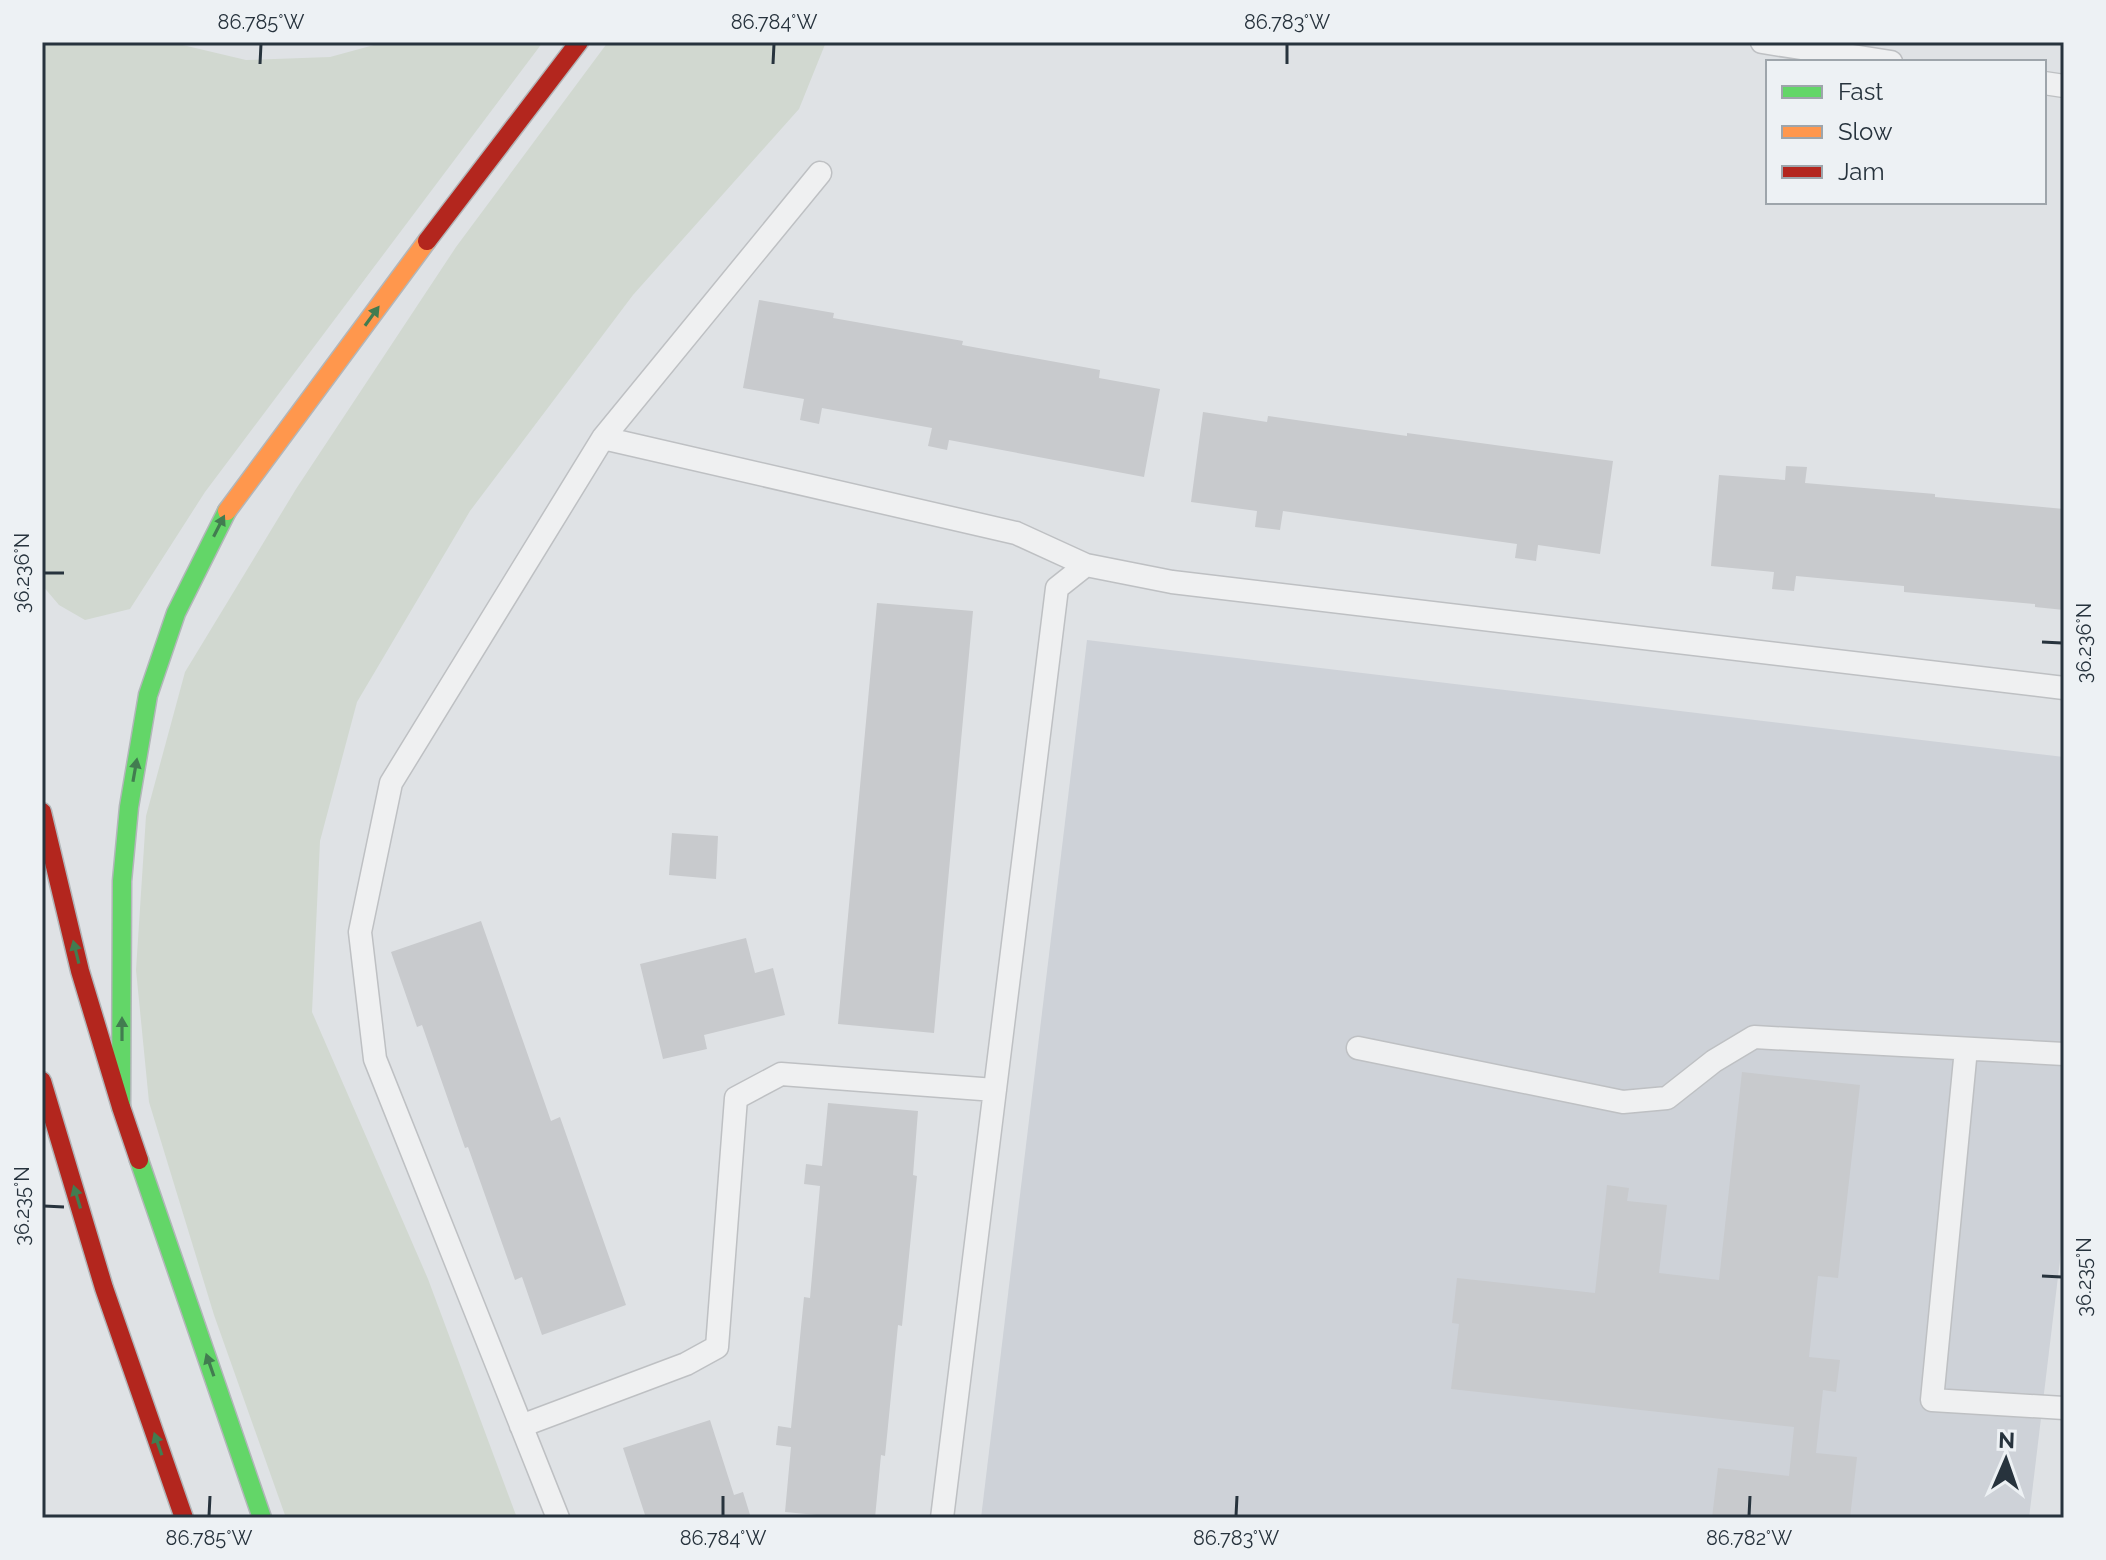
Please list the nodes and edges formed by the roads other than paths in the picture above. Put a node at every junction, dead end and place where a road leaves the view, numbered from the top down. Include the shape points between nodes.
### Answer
1 (579, 42) edge
2 (1762, 42) edge
3 (1878, 60) edge
4 (820, 173) dead end
5 (603, 438) junction
6 (1086, 565) junction
7 (2064, 688) edge
8 (42, 812) edge
9 (1358, 1048) dead end
10 (1966, 1049) junction
11 (2064, 1054) edge
12 (42, 1081) edge
13 (995, 1090) junction
14 (121, 1107) junction
15 (2064, 1408) edge
16 (521, 1426) junction
17 (184, 1518) edge
18 (262, 1518) edge
19 (558, 1518) edge
20 (942, 1518) edge

14 -> 1 highway via 122,881 129,807 148,695 176,613 229,506
2 - 3 lane
4 - 5 lane
5 - 6 lane via 1016,533
5 - 16 lane via 391,783 360,932 375,1059
6 - 7 lane via 1172,582
6 - 13 lane via 1057,588
14 -> 8 highway via 80,971
9 - 10 lane via 1623,1102 1667,1098 1754,1037
10 - 11 lane
10 - 15 lane via 1932,1400
17 -> 12 highway via 104,1288
13 - 16 lane via 781,1074 736,1098 717,1347 686,1364
13 - 20 lane
18 -> 14 highway
16 - 19 lane

